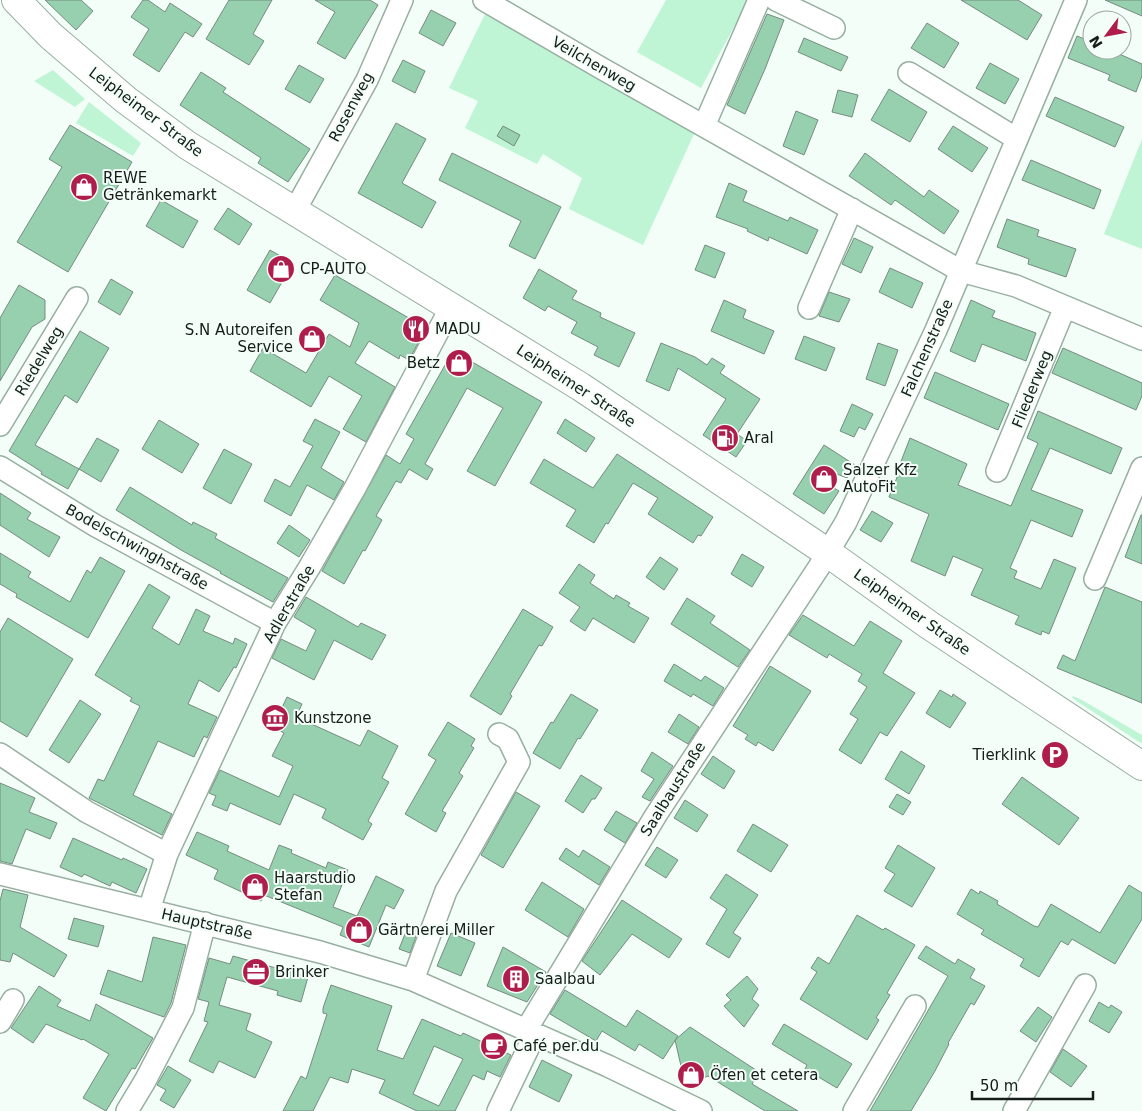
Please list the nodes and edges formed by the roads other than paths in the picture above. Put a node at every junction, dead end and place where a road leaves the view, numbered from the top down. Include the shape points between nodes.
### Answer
1 (16, 0) edge
2 (402, 0) edge
3 (484, 0) edge
4 (759, 0) edge
5 (776, 0) edge
6 (1074, 1) edge
7 (834, 28) dead end
8 (909, 73) dead end
9 (704, 126) junction
10 (1017, 139) junction
11 (852, 209) junction
12 (294, 212) junction
13 (961, 271) junction
14 (77, 298) dead end
15 (451, 307) junction
16 (1065, 307) junction
17 (809, 308) dead end
18 (1142, 339) edge
19 (0, 425) edge
20 (0, 467) edge
21 (1142, 468) edge
22 (997, 471) dead end
23 (828, 552) junction
24 (1095, 579) dead end
25 (275, 623) junction
26 (499, 734) dead end
27 (0, 754) edge
28 (1142, 766) edge
29 (167, 854) junction
30 (0, 874) edge
31 (149, 910) junction
32 (205, 923) junction
33 (413, 980) junction
34 (1085, 985) dead end
35 (13, 1000) dead end
36 (915, 1006) dead end
37 (0, 1022) edge
38 (531, 1032) junction
39 (127, 1111) edge
40 (498, 1111) edge
41 (701, 1111) edge
42 (854, 1111) edge
43 (1014, 1111) edge

1 - 12 main road, Leipheimer Straße via 51,36 126,100 187,146
2 - 12 street, Rosenweg via 367,80
3 - 9 street, Veilchenweg
4 - 9 street
5 - 7 street
6 - 10 street, Falchenstraße
8 - 10 street
9 - 11 street, Veilchenweg
10 - 13 street, Falchenstraße
11 - 13 street, Veilchenweg
11 - 17 street
12 - 15 main road, Leipheimer Straße
13 - 16 street via 1016,286
13 - 23 street, Falchenstraße via 846,522
14 - 19 street, Riedelweg
15 - 23 main road, Leipheimer Straße via 581,386
15 - 25 street, Adlerstraße via 357,484
16 - 18 street
16 - 22 street, Fliederweg
20 - 25 street, Bodelschwinghstraße via 96,526
21 - 24 street
23 - 28 main road, Leipheimer Straße via 936,631
23 - 38 street, Saalbaustraße via 661,808
25 - 29 street, Adlerstraße
26 - 33 street via 508,739 519,762 446,892
27 - 29 street via 87,812
29 - 31 street, Adlerstraße
30 - 31 street, Hauptstraße
31 - 32 street, Hauptstraße
32 - 33 street, Hauptstraße
32 - 39 street via 183,1008
33 - 38 street, Hauptstraße
34 - 43 street
35 - 37 street
36 - 42 street
38 - 40 street, Saalbaustraße
38 - 41 street, Hauptstraße

